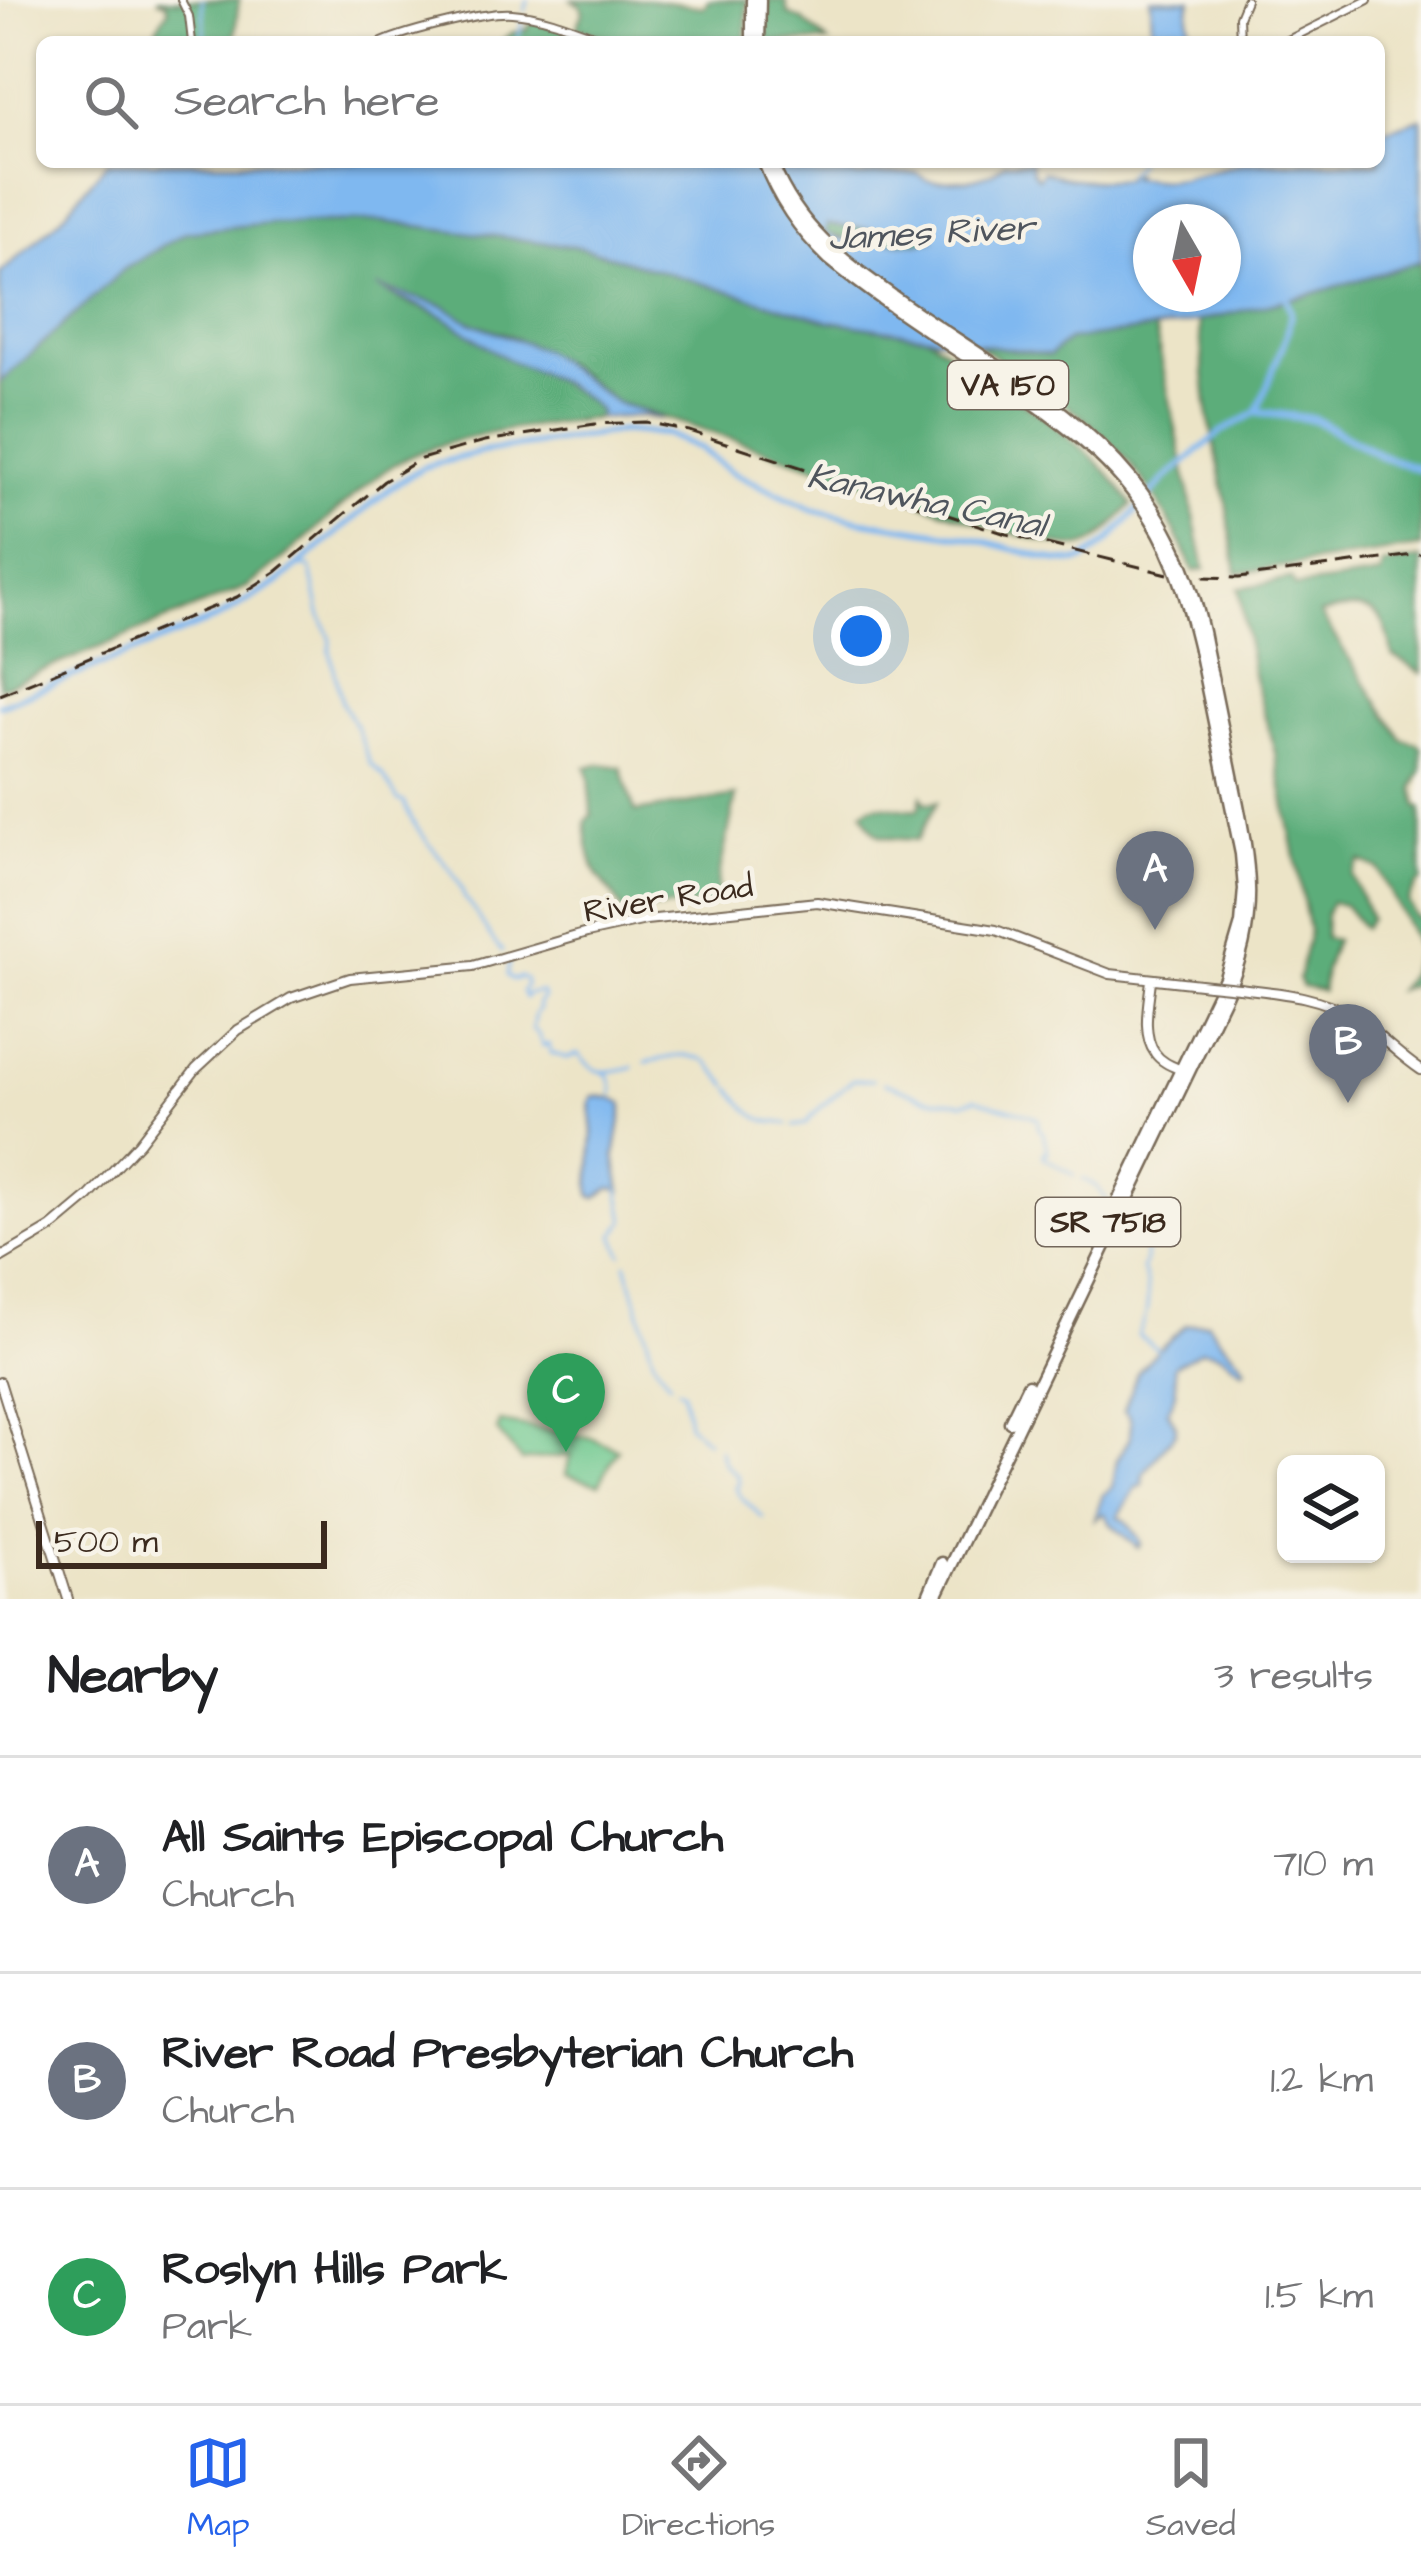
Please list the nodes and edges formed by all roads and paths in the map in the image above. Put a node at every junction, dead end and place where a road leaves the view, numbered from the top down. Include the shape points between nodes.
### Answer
1 (181, 0) edge
2 (758, 0) edge
3 (1246, 0) edge
4 (1368, 0) edge
5 (192, 36) edge
6 (404, 36) edge
7 (593, 36) edge
8 (755, 36) edge
9 (756, 36) edge
10 (1240, 36) edge
11 (1296, 36) edge
12 (770, 168) edge
13 (1150, 980) junction
14 (1421, 1070) edge
15 (1184, 1072) junction
16 (0, 1258) edge
17 (0, 1382) edge
18 (68, 1599) edge
19 (931, 1599) edge

1 - 5 street
2 - 8 highway
2 - 9 highway
3 - 10 street
4 - 11 street
6 - 7 street via 508,12
12 - 15 highway, VA 150, bridge via 788,212 830,259 1088,443 1120,475 1174,563 1203,648 1244,896 1231,965
13 - 14 main road, River Road, bridge via 1297,995 1364,1025
13 - 15 main road via 1151,1046
13 - 16 main road, River Road via 1087,967 996,930 817,902 644,920 473,966 350,978 280,1004 226,1039 88,1197
15 - 19 highway, SR 7518
17 - 18 main road

